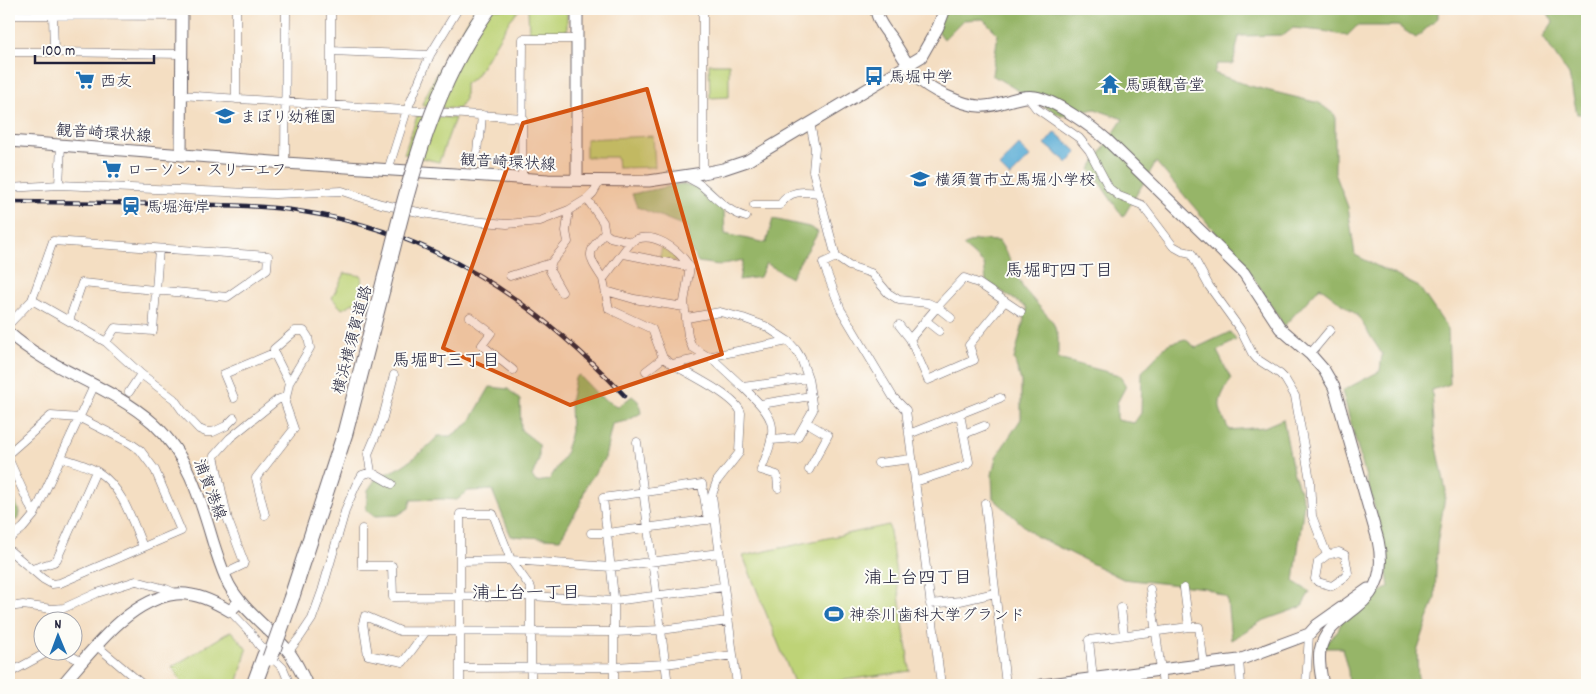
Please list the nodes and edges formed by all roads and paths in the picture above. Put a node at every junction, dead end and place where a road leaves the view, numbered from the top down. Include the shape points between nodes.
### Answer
1 (236, 9) edge
2 (286, 9) edge
3 (331, 9) edge
4 (458, 9) edge
5 (483, 9) edge
6 (488, 9) edge
7 (577, 9) edge
8 (703, 9) edge
9 (876, 9) edge
10 (945, 9) edge
11 (136, 12) edge
12 (182, 12) edge
13 (9, 15) edge
14 (53, 15) junction
15 (577, 40) junction
16 (331, 51) junction
17 (9, 52) edge
18 (54, 52) junction
19 (182, 54) junction
20 (430, 55) junction
21 (909, 65) junction
22 (181, 96) junction
23 (1027, 96) junction
24 (236, 99) junction
25 (286, 102) junction
26 (330, 105) junction
27 (407, 110) junction
28 (482, 115) junction
29 (522, 118) junction
30 (810, 123) junction
31 (9, 141) edge
32 (61, 145) junction
33 (477, 152) dead end
34 (181, 155) junction
35 (285, 163) junction
36 (388, 170) junction
37 (703, 173) junction
38 (685, 176) junction
39 (522, 179) junction
40 (577, 180) junction
41 (600, 181) junction
42 (59, 185) junction
43 (9, 188) edge
44 (819, 193) junction
45 (588, 199) junction
46 (754, 205) dead end
47 (569, 210) junction
48 (746, 216) dead end
49 (605, 233) junction
50 (632, 242) junction
51 (159, 249) junction
52 (624, 254) junction
53 (836, 257) junction
54 (551, 263) junction
55 (690, 267) junction
56 (510, 276) dead end
57 (603, 279) junction
58 (156, 290) junction
59 (380, 290) junction
60 (606, 291) junction
61 (562, 292) dead end
62 (32, 300) junction
63 (1005, 301) junction
64 (684, 307) junction
65 (937, 307) junction
66 (1021, 312) dead end
67 (470, 317) dead end
68 (687, 318) junction
69 (951, 318) dead end
70 (925, 320) junction
71 (69, 321) junction
72 (9, 324) edge
73 (899, 325) dead end
74 (1330, 330) dead end
75 (939, 331) dead end
76 (9, 333) edge
77 (910, 339) junction
78 (788, 341) junction
79 (106, 342) junction
80 (274, 353) junction
81 (1310, 354) junction
82 (707, 357) junction
83 (663, 358) junction
84 (672, 364) junction
85 (513, 370) dead end
86 (646, 370) dead end
87 (141, 374) junction
88 (394, 374) dead end
89 (808, 378) junction
90 (288, 383) junction
91 (94, 386) junction
92 (743, 387) junction
93 (129, 392) dead end
94 (811, 396) junction
95 (234, 398) dead end
96 (285, 398) junction
97 (1000, 398) dead end
98 (761, 404) junction
99 (960, 414) junction
100 (80, 418) junction
101 (234, 418) dead end
102 (806, 422) junction
103 (984, 426) dead end
104 (220, 429) junction
105 (909, 434) junction
106 (964, 434) junction
107 (230, 438) junction
108 (771, 440) junction
109 (637, 442) dead end
110 (9, 453) edge
111 (62, 458) junction
112 (912, 459) junction
113 (9, 460) edge
114 (878, 463) dead end
115 (809, 470) dead end
116 (96, 471) junction
117 (371, 472) junction
118 (915, 482) junction
119 (392, 484) dead end
120 (778, 488) dead end
121 (643, 493) junction
122 (985, 503) dead end
123 (34, 514) junction
124 (265, 515) dead end
125 (711, 520) junction
126 (648, 528) junction
127 (362, 529) dead end
128 (591, 533) dead end
129 (607, 533) junction
130 (9, 540) edge
131 (143, 547) junction
132 (9, 550) edge
133 (719, 553) junction
134 (1327, 555) junction
135 (510, 560) junction
136 (460, 561) junction
137 (652, 562) junction
138 (611, 567) junction
139 (32, 569) junction
140 (224, 574) junction
141 (1375, 585) junction
142 (724, 586) junction
143 (1184, 588) dead end
144 (1150, 589) dead end
145 (995, 593) junction
146 (177, 594) junction
147 (460, 596) junction
148 (531, 596) junction
149 (656, 596) junction
150 (614, 601) junction
151 (239, 602) junction
152 (930, 604) junction
153 (9, 607) edge
154 (1121, 608) dead end
155 (230, 611) junction
156 (728, 621) junction
157 (1190, 627) junction
158 (661, 630) junction
159 (426, 631) junction
160 (460, 631) junction
161 (531, 632) junction
162 (614, 632) junction
163 (1156, 632) junction
164 (1309, 634) junction
165 (1124, 636) junction
166 (97, 646) junction
167 (288, 652) junction
168 (733, 655) junction
169 (268, 657) junction
170 (32, 660) edge
171 (1239, 660) junction
172 (82, 662) joint
173 (665, 664) junction
174 (1204, 665) junction
175 (531, 667) junction
176 (614, 667) junction
177 (460, 668) junction
178 (1161, 670) junction
179 (9, 675) edge
180 (1087, 681) edge
181 (62, 685) edge
182 (143, 685) edge
183 (254, 685) edge
184 (259, 685) edge
185 (290, 685) edge
186 (307, 685) edge
187 (460, 685) edge
188 (531, 685) edge
189 (614, 685) edge
190 (668, 685) edge
191 (737, 685) edge
192 (941, 685) edge
193 (1006, 685) edge
194 (1042, 685) edge
195 (1163, 685) edge
196 (1241, 685) edge
197 (1306, 685) edge
198 (1323, 685) edge

1 - 24 street
2 - 25 street
3 - 16 street
4 - 20 street
5 - 59 highway, 横浜横須賀道路 via 443,75 422,125
6 - 59 highway, 横浜横須賀道路, bridge via 454,64 427,127
7 - 15 street
8 - 37 street
9 - 21 street via 880,21
10 - 21 street, 観音崎環状線 via 930,44 921,57
11 - 12 street
11 - 14 street
12 - 19 street
13 - 14 street
14 - 18 street
15 - 29 street via 523,39
15 - 40 street
16 - 20 street
16 - 26 street
17 - 18 street
18 - 19 street
19 - 22 street
20 - 27 street
21 - 23 street via 918,79 969,105 990,106
21 - 30 street, 観音崎環状線
22 - 24 street
22 - 34 street
23 - 81 street via 1045,100 1108,140 1244,273 1280,328
23 - 134 street via 1036,108 1079,138 1109,188 1142,205 1174,246 1191,253 1252,353 1285,379 1295,396 1310,480 1312,516
24 - 25 street
25 - 26 street
25 - 35 street
26 - 27 street
27 - 28 street
27 - 36 street
28 - 29 street
28 - 33 street
29 - 39 street
30 - 37 street, 観音崎環状線 via 747,161
30 - 44 street
31 - 32 street, 観音崎環状線
32 - 34 street, 観音崎環状線
32 - 42 street
34 - 35 street, 観音崎環状線
35 - 36 street, 観音崎環状線
36 - 39 street, 観音崎環状線
37 - 38 street, 観音崎環状線
38 - 41 street, 観音崎環状線 via 649,181
38 - 48 street via 700,184 729,209
39 - 40 street, 観音崎環状線
40 - 41 street, 観音崎環状線
41 - 45 street
42 - 43 street
42 - 47 street via 275,194 342,191 423,213 471,222 507,224 540,221
44 - 46 street via 801,191 785,197 780,204
44 - 53 street
45 - 47 street
45 - 49 street via 603,222
47 - 54 street via 568,242
49 - 50 street
49 - 57 street via 591,248 592,262
50 - 52 street
50 - 55 street via 636,238 652,237 665,244
51 - 58 street
51 - 58 street via 268,256 267,269 228,297
51 - 62 street via 53,241
52 - 55 street
52 - 57 street
53 - 65 street via 871,274 899,300
53 - 105 street via 823,263 841,310 892,397 906,410
54 - 56 street
54 - 61 street via 550,271
55 - 64 street
57 - 60 street
58 - 71 street via 82,283
58 - 79 street via 154,331 115,328
59 - 169 highway, 横浜横須賀道路 via 290,596
60 - 64 street
60 - 83 street via 609,309 652,329
62 - 71 street
62 - 72 street
63 - 65 street via 964,278
63 - 66 street
63 - 77 street via 969,345 974,360 928,380
64 - 68 street
65 - 69 street
65 - 70 street
67 - 85 street via 491,333 482,345
68 - 78 street via 720,312 765,326
68 - 82 street via 692,347
70 - 75 street
70 - 77 street
71 - 79 street
73 - 77 street
74 - 81 street
76 - 91 street, 浦賀港線 via 43,360
78 - 82 street
78 - 89 street via 801,358
79 - 87 street
80 - 90 street
80 - 90 street via 274,349 295,331 304,331 308,337 310,348
80 - 95 street via 224,374
81 - 141 street via 1334,387 1365,493 1380,552 1380,573
82 - 84 street
82 - 92 street
83 - 84 street
83 - 86 street
84 - 125 street via 712,386 740,408 740,450 713,489
87 - 93 street
87 - 104 street via 174,399 199,429 206,432
88 - 117 street via 386,419 368,454
89 - 92 street
89 - 94 street
90 - 96 street
91 - 100 street
91 - 140 street, 浦賀港線 via 137,411 176,449 195,484
92 - 98 street
94 - 98 street
94 - 102 street via 813,410
96 - 107 street via 277,400
96 - 124 street via 294,429 256,478
97 - 99 street
98 - 108 street via 772,422
99 - 105 street
99 - 106 street
100 - 110 street via 51,416
100 - 111 street
100 - 131 street via 130,443 140,450 155,470 181,531
101 - 104 street
102 - 108 street via 797,438
102 - 115 street via 828,435
103 - 106 street
104 - 107 street
105 - 112 street
106 - 118 street via 968,465
107 - 140 street via 214,456 228,520 244,562 240,568
108 - 120 street via 761,470 777,475
109 - 121 street
111 - 116 street
111 - 123 street
112 - 114 street
112 - 118 street
113 - 123 street
116 - 131 street via 120,495
116 - 139 street via 57,559
117 - 119 street
117 - 167 street via 362,475 346,508 312,619
118 - 152 street
121 - 125 street via 702,484
121 - 126 street
121 - 129 street via 603,498
122 - 145 street
123 - 130 street
125 - 126 street
125 - 133 street
126 - 129 street
126 - 137 street
127 - 147 street via 362,566 392,566 393,596
128 - 129 street
129 - 138 street
131 - 139 street via 60,583 52,584
132 - 139 street
133 - 137 street
133 - 142 street
134 - 134 street via 1318,562 1316,579 1332,586 1348,572 1345,555 1339,552
135 - 136 street
135 - 136 street via 493,514 460,514
135 - 138 street
135 - 148 street via 530,588
136 - 147 street
137 - 138 street
137 - 149 street
138 - 150 street
140 - 151 street, 浦賀港線
141 - 164 street
141 - 198 street via 1357,608 1330,629 1323,641 1319,663
142 - 149 street
142 - 156 street
143 - 157 street
144 - 163 street
145 - 152 street
145 - 193 street
146 - 153 street via 136,581 64,608
146 - 155 street via 205,599
146 - 166 street via 134,612
147 - 148 street
147 - 160 street
148 - 150 street
148 - 161 street
149 - 150 street
149 - 158 street
150 - 162 street
151 - 155 street
151 - 167 street, 浦賀港線
152 - 192 street
154 - 165 street
155 - 185 street via 283,668
156 - 158 street
156 - 168 street
157 - 163 street
157 - 174 street via 1199,627
158 - 162 street
158 - 173 street
159 - 159 street via 403,662 368,655 363,623 365,616 400,631
159 - 160 street
160 - 161 street
160 - 177 street
161 - 162 street
161 - 175 street
162 - 176 street
163 - 165 street
163 - 178 street
164 - 171 street
164 - 197 street
165 - 180 street via 1089,640
166 - 172 street
166 - 182 street
167 - 186 street, 浦賀港線
168 - 173 street
168 - 191 street
169 - 183 highway, 横浜横須賀道路
169 - 184 highway, 横浜横須賀道路
170 - 179 street
171 - 174 street
171 - 196 street
172 - 181 street
173 - 176 street
173 - 190 street
174 - 178 street
175 - 176 street
175 - 177 street
175 - 188 street
176 - 189 street
177 - 187 street
178 - 180 street
178 - 195 street
180 - 194 street

